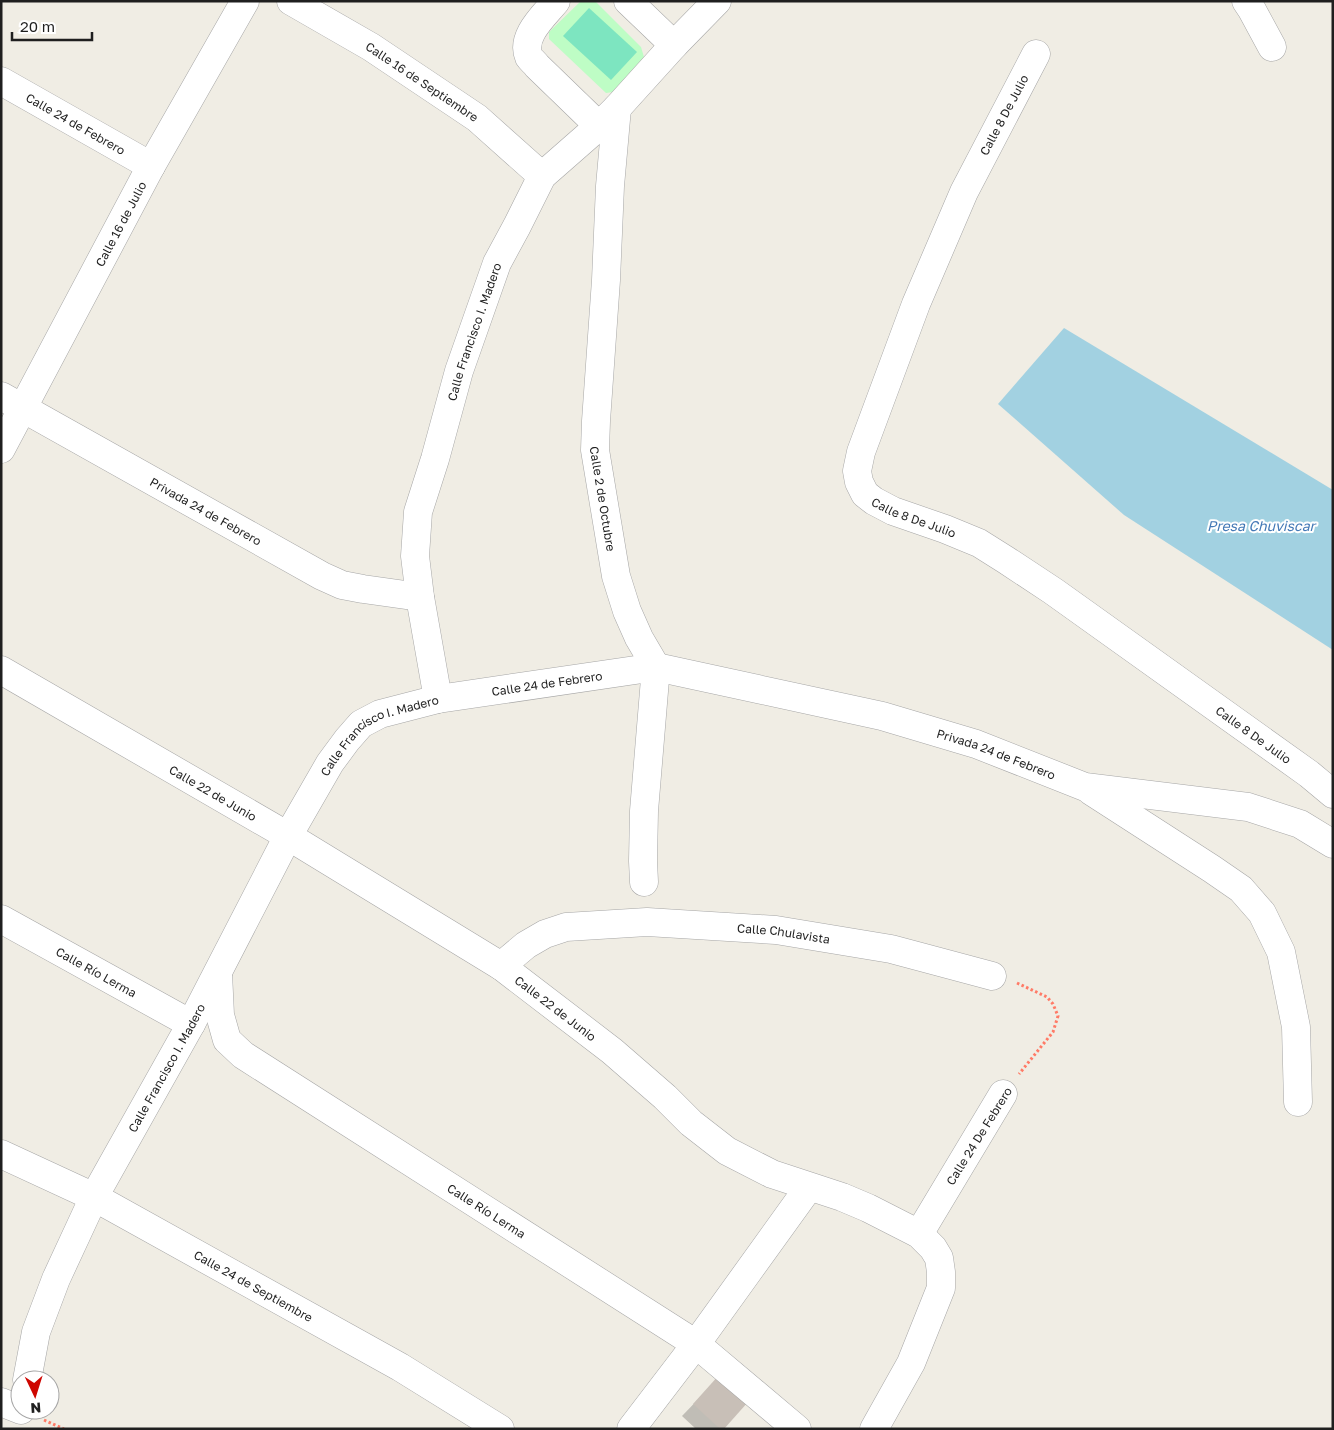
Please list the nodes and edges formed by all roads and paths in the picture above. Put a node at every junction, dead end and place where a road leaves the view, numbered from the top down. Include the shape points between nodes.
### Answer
1 (245, 1) edge
2 (291, 1) edge
3 (556, 1) edge
4 (628, 1) edge
5 (717, 1) edge
6 (1246, 1) edge
7 (674, 45) junction
8 (1272, 47) dead end
9 (1036, 54) dead end
10 (1, 81) edge
11 (608, 117) junction
12 (151, 166) junction
13 (542, 176) junction
14 (12, 402) edge
15 (1, 449) edge
16 (420, 597) junction
17 (656, 667) junction
18 (1, 670) edge
19 (438, 699) junction
20 (1085, 788) junction
21 (1333, 794) edge
22 (288, 836) junction
23 (1333, 844) edge
24 (644, 882) dead end
25 (1, 919) edge
26 (501, 966) junction
27 (218, 972) junction
28 (992, 976) joint
29 (191, 1024) junction
30 (1003, 1094) joint
31 (1298, 1102) dead end
32 (1, 1154) edge
33 (809, 1187) junction
34 (94, 1197) junction
35 (919, 1234) junction
36 (696, 1344) junction
37 (29, 1370) edge
38 (500, 1429) edge
39 (630, 1429) edge
40 (797, 1429) edge
41 (874, 1429) edge

1 - 12 street, Calle 16 de Julio
2 - 13 street, Calle 16 de Septiembre via 371,46 477,118
3 - 11 street via 529,36 529,56 537,66
4 - 7 street
5 - 7 street, Calle Francisco I. Madero
6 - 8 street
7 - 11 street, Calle Francisco I. Madero
9 - 21 street, Calle 8 De Julio via 964,192 916,304 861,452 857,471 859,482 865,494 874,501 979,543 1014,565
10 - 12 street, Calle 24 de Febrero
11 - 13 street, Calle Francisco I. Madero
11 - 17 street, Calle 2 de Octubre via 610,186 595,450 616,576 626,611
12 - 14 street, Calle 16 de Julio
13 - 16 street, Calle Francisco I. Madero via 497,263 459,371 418,512 415,556
14 - 15 street, Calle 16 de Julio
14 - 16 street, Privada 24 de Febrero via 322,576 342,585
16 - 19 street, Calle Francisco I. Madero
17 - 19 street, Calle 24 de Febrero
17 - 20 street, Privada 24 de Febrero via 882,716 976,744
17 - 24 street via 644,811
18 - 22 street, Calle 22 de Junio
19 - 22 street, Calle Francisco I. Madero via 380,714 362,724 330,763
20 - 23 street, Privada 24 de Febrero via 1248,807 1300,824
20 - 31 street via 1234,884 1262,912 1281,952 1296,1027
22 - 26 street, Calle 22 de Junio
22 - 27 street, Calle Francisco I. Madero
25 - 29 street, Calle Río Lerma
26 - 28 street, Calle Chulavista via 526,945 566,927 647,922 776,930 891,949
26 - 33 street, Calle 22 de Junio via 612,1051 691,1124 727,1151 772,1174
27 - 29 street, Calle Francisco I. Madero
27 - 36 street, Calle Río Lerma via 220,1015 227,1040 243,1055
28 - 30 path, Calle 24 De Febrero via 1047,997 1054,1004 1058,1016 1053,1032
29 - 34 street, Calle Francisco I. Madero
30 - 35 street, Calle 24 De Febrero
32 - 34 street, Calle 24 de Septiembre
33 - 35 street, Calle 22 de Junio via 868,1208
33 - 36 street
34 - 37 street, Calle Francisco I. Madero via 56,1279 36,1332
34 - 38 street, Calle 24 de Septiembre via 400,1367
35 - 41 street, Calle 22 de Junio via 939,1258 941,1288 911,1363
36 - 39 street
36 - 40 street, Calle Río Lerma

